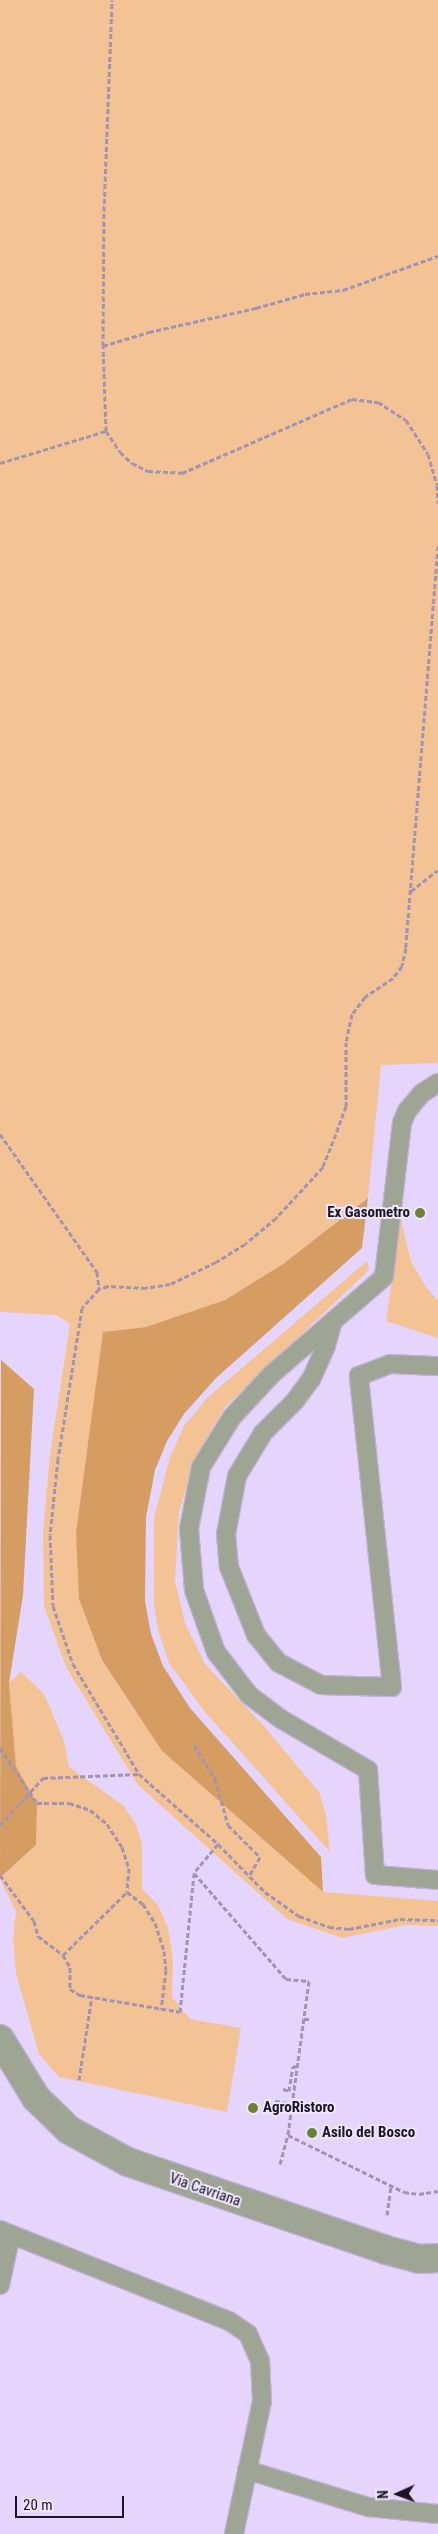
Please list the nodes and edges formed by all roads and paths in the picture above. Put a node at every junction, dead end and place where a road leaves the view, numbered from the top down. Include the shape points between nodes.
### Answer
1 (112, 0) edge
2 (438, 256) edge
3 (103, 346) junction
4 (106, 430) junction
5 (0, 463) edge
6 (438, 503) edge
7 (438, 546) edge
8 (438, 870) edge
9 (410, 891) junction
10 (438, 1083) edge
11 (0, 1134) edge
12 (99, 1289) junction
13 (333, 1321) junction
14 (438, 1366) edge
15 (194, 1745) dead end
16 (0, 1748) edge
17 (139, 1774) junction
18 (30, 1792) junction
19 (0, 1825) edge
20 (218, 1844) junction
21 (194, 1873) junction
22 (0, 1875) edge
23 (249, 1876) junction
24 (438, 1880) edge
25 (127, 1892) junction
26 (438, 1920) edge
27 (63, 1955) junction
28 (92, 1996) junction
29 (161, 2009) junction
30 (304, 2019) junction
31 (310, 2019) dead end
32 (3, 2050) edge
33 (298, 2067) junction
34 (80, 2080) dead end
35 (283, 2089) dead end
36 (275, 2101) dead end
37 (293, 2104) junction
38 (288, 2135) junction
39 (280, 2164) dead end
40 (438, 2191) edge
41 (5, 2232) edge
42 (438, 2258) edge
43 (0, 2285) edge
44 (247, 2470) junction
45 (438, 2514) edge
46 (234, 2534) edge

1 - 3 path via 104,211
2 - 3 path via 343,290 305,294
3 - 4 path
4 - 5 path
4 - 6 path via 120,452 132,463 148,471 182,473 352,399 378,402 406,420 428,454
7 - 9 path
8 - 9 path
9 - 12 path via 402,966 393,978 365,997 352,1014 346,1042 346,1106 323,1167 276,1218 245,1244 216,1262 170,1284
10 - 13 lane via 422,1093 402,1123 384,1277
11 - 12 path via 97,1272
12 - 17 path via 82,1308 58,1458 50,1535 53,1606 73,1664
13 - 14 lane via 311,1379 296,1400 263,1433 236,1476 226,1534 229,1567 256,1635 279,1663 321,1685 392,1687 359,1376 390,1364
13 - 24 lane via 272,1375 232,1417 201,1467 189,1529 194,1590 216,1652 249,1695 281,1719 368,1770 375,1875
15 - 23 path via 215,1779 228,1825 260,1857
16 - 18 path
17 - 18 path via 43,1778
17 - 20 path
18 - 19 path
18 - 25 path via 37,1804 69,1803 90,1810 107,1824 122,1847 129,1868
20 - 21 path
20 - 23 path
21 - 29 path via 180,2012
21 - 30 path via 286,1978 309,1981
22 - 27 path via 34,1921 38,1936
23 - 26 path via 299,1916 329,1927 349,1928 400,1919
25 - 27 path
25 - 29 path via 143,1904 155,1923 164,1952 166,1970
27 - 28 path via 70,1967 70,1989 80,1995
28 - 29 path
28 - 34 path
30 - 31 path
30 - 33 path
32 - 42 street, Via Cavriana via 36,2098 69,2130 128,2162 386,2250 419,2259
33 - 35 path via 293,2066 289,2091
33 - 37 path
36 - 37 path
37 - 38 path
38 - 39 path
38 - 40 path via 404,2192
41 - 43 lane
41 - 44 lane via 229,2320 248,2334 260,2361 262,2401
44 - 45 lane via 368,2507
44 - 46 lane

